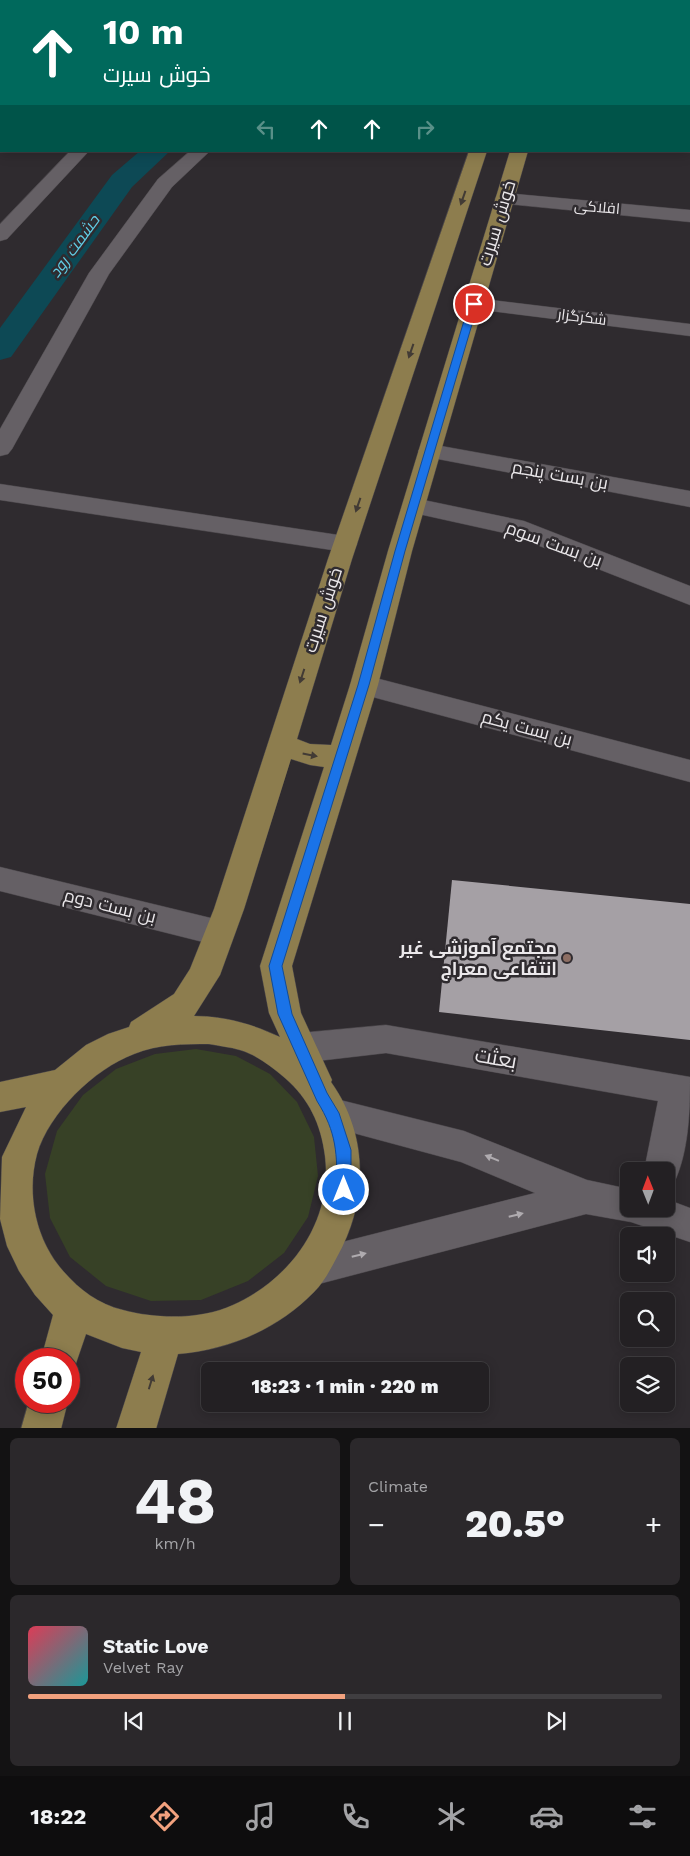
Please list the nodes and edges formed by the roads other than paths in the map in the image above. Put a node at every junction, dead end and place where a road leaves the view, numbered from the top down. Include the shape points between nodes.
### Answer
1 (79, 152) edge
2 (199, 152) edge
3 (478, 152) edge
4 (519, 152) edge
5 (504, 199) junction
6 (690, 216) edge
7 (0, 234) edge
8 (474, 304) junction
9 (690, 330) edge
10 (0, 449) edge
11 (430, 451) junction
12 (0, 492) edge
13 (690, 499) edge
14 (414, 506) junction
15 (345, 544) junction
16 (690, 596) edge
17 (364, 685) junction
18 (281, 743) junction
19 (342, 756) junction
20 (690, 771) edge
21 (0, 879) edge
22 (219, 933) junction
23 (130, 1040) junction
24 (300, 1048) junction
25 (61, 1084) junction
26 (683, 1091) edge
27 (0, 1097) edge
28 (327, 1105) junction
29 (664, 1162) edge
30 (586, 1197) junction
31 (620, 1204) edge
32 (670, 1218) edge
33 (690, 1225) edge
34 (10, 1233) edge
35 (311, 1268) junction
36 (74, 1307) junction
37 (165, 1335) junction
38 (63, 1348) edge
39 (45, 1413) edge
40 (41, 1428) edge
41 (136, 1428) edge

1 - 7 street
2 - 10 street via 165,183 99,273
3 -> 15 main road, خوش سیرت
4 - 5 main road, خوش سیرت
5 - 6 street, افلاکی
5 - 8 main road, خوش سیرت
8 - 9 street, شکرگزار
8 - 11 main road, خوش سیرت
11 - 13 street, بن بست پنجم
11 - 14 main road, خوش سیرت
12 - 15 street
14 - 16 street, بن بست سوم via 515,527
14 - 17 main road, خوش سیرت
15 -> 18 main road, خوش سیرت
17 - 19 main road, خوش سیرت
17 - 20 street, بن بست یکم
18 -> 19 main road via 307,755
18 - 22 main road, خوش سیرت
19 - 24 main road, خوش سیرت via 276,966 285,1014
21 - 22 street, بن بست دوم
22 - 23 main road, خوش سیرت via 204,974 185,1004
23 - 25 main road via 93,1058
23 - 28 main road via 169,1030 209,1030 248,1038 283,1056 312,1081
24 - 26 street, بعثت via 386,1039
24 - 28 main road, خوش سیرت
25 - 27 main road
25 - 34 main road via 36,1117 20,1153
26 - 29 street
30 -> 28 street via 464,1147
28 - 35 main road via 344,1150 344,1190 333,1230
30 - 31 street
35 -> 30 street
32 - 33 street
34 - 36 main road via 38,1271
35 - 37 main road via 278,1299 238,1322 193,1335
36 - 37 main road via 104,1324 147,1335
36 - 38 main road
41 -> 37 main road
39 - 40 main road

